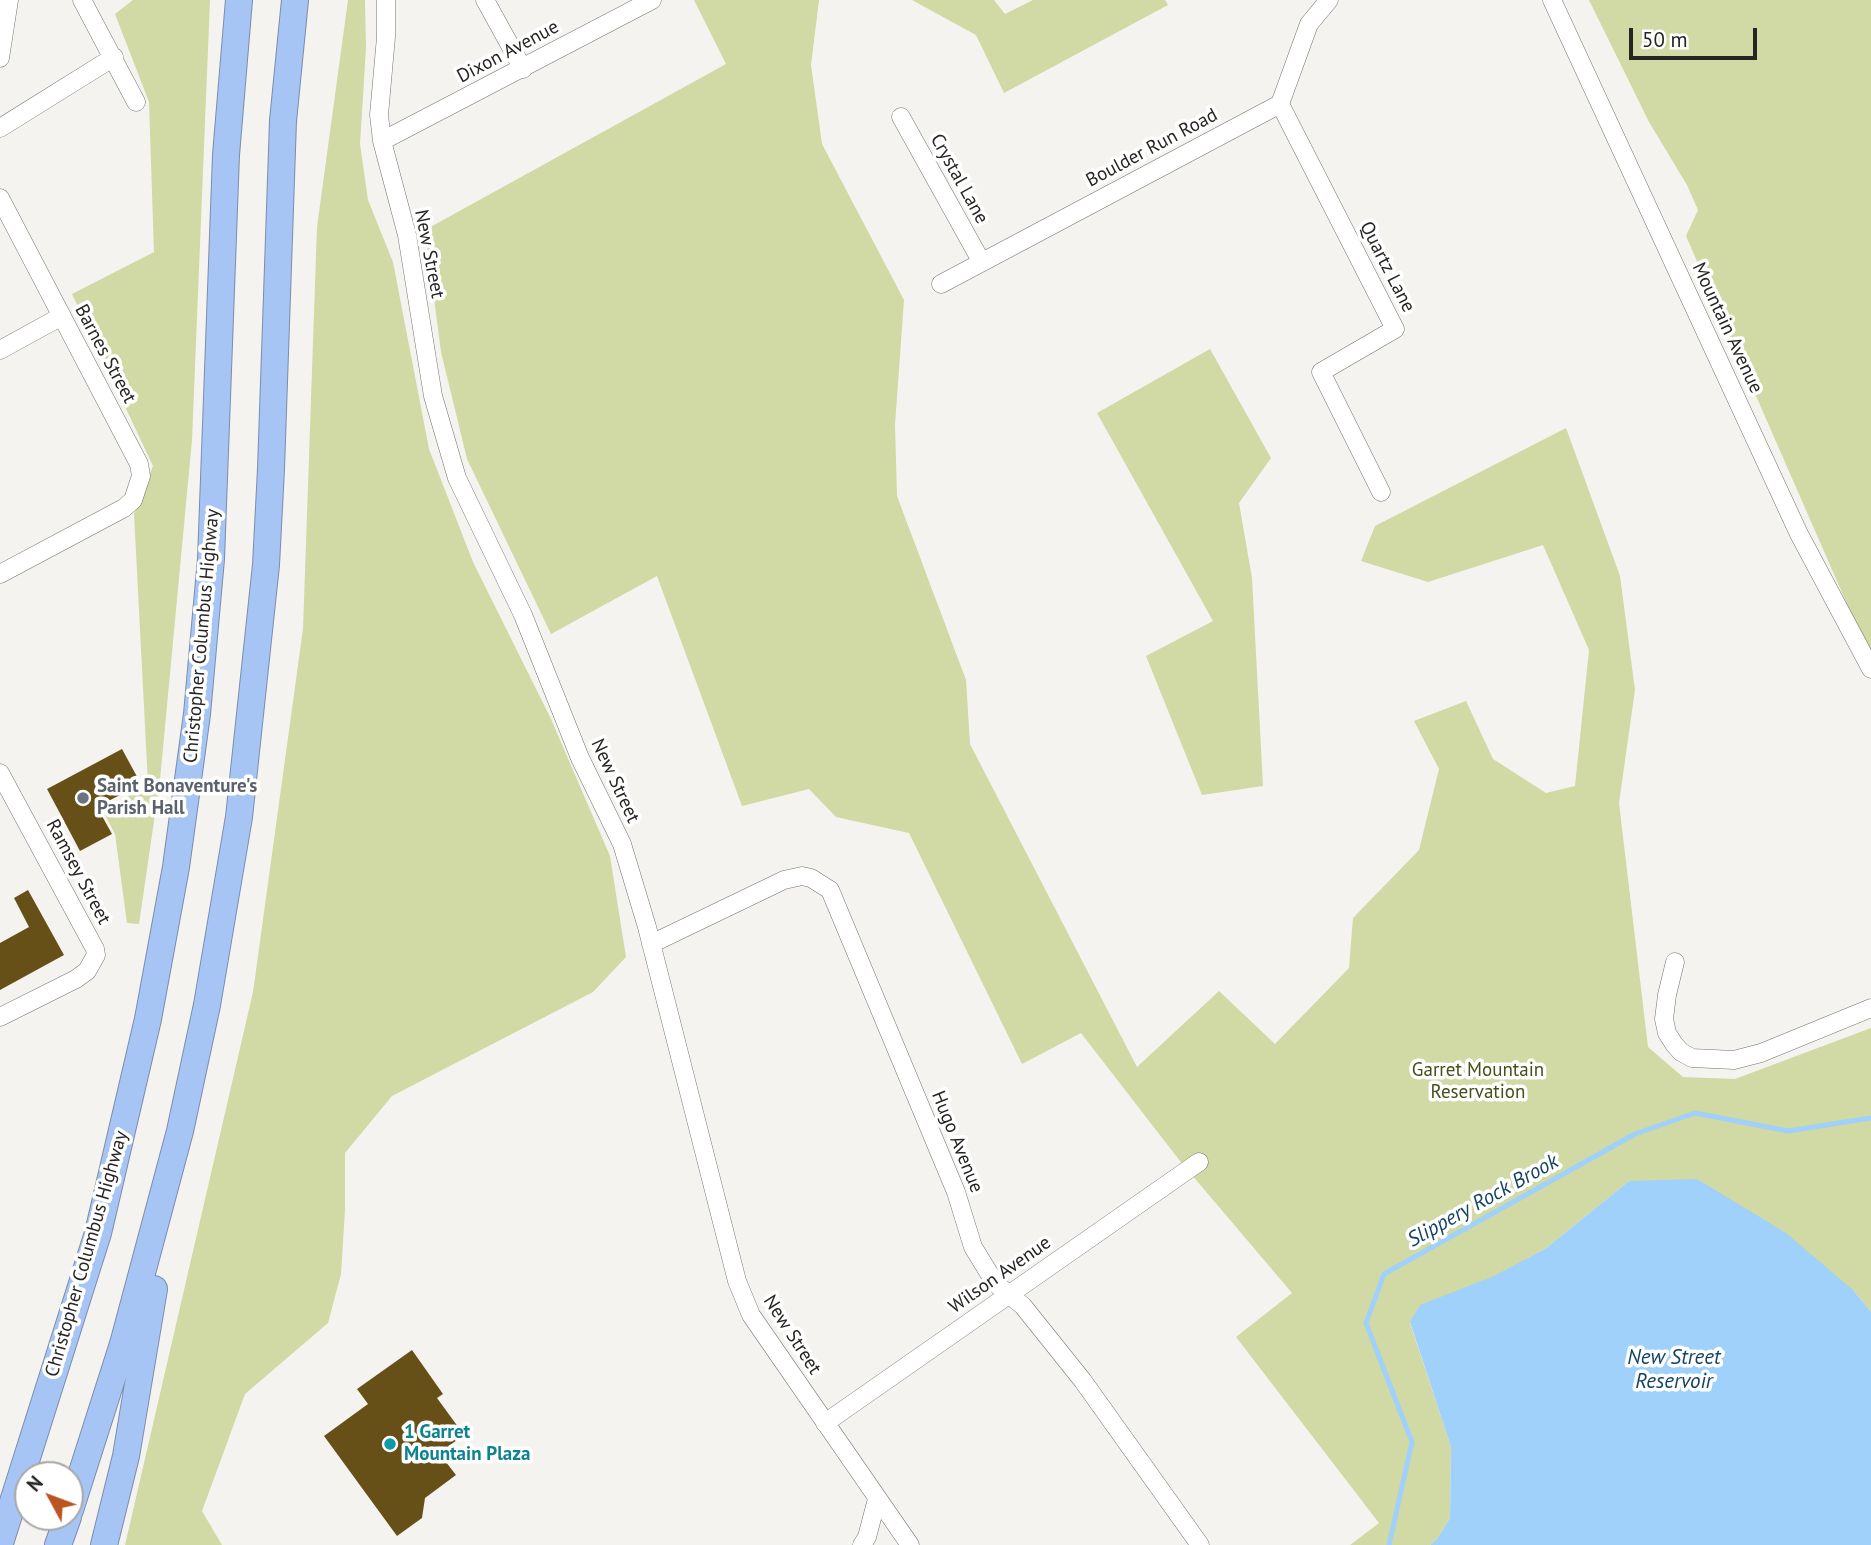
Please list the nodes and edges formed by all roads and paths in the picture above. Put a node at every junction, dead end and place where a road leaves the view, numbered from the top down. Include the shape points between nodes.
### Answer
1 (9, 0) edge
2 (82, 0) edge
3 (239, 0) edge
4 (295, 0) edge
5 (386, 0) edge
6 (485, 0) edge
7 (652, 0) edge
8 (1329, 0) edge
9 (1552, 0) edge
10 (114, 57) junction
11 (0, 58) edge
12 (523, 69) junction
13 (136, 102) dead end
14 (1280, 104) junction
15 (901, 117) dead end
16 (0, 128) edge
17 (382, 141) junction
18 (0, 198) edge
19 (981, 261) junction
20 (941, 284) dead end
21 (62, 316) junction
22 (0, 350) edge
23 (1381, 492) dead end
24 (0, 574) edge
25 (1871, 669) edge
26 (0, 773) edge
27 (651, 944) junction
28 (1675, 962) dead end
29 (1871, 1008) edge
30 (0, 1017) edge
31 (183, 1119) junction
32 (1199, 1162) dead end
33 (1009, 1294) junction
34 (825, 1423) junction
35 (84, 1466) edge
36 (877, 1499) junction
37 (3, 1530) edge
38 (104, 1545) edge
39 (862, 1545) edge
40 (910, 1545) edge
41 (1200, 1545) edge

1 - 11 street
2 - 10 street
3 - 37 highway, Christopher Columbus Highway via 226,155 210,572 176,867 148,1019 106,1200
4 - 31 highway via 283,121 271,469 260,628 229,880
5 - 17 street, New Street via 379,115
6 - 12 street
7 - 12 street, Dixon Avenue
8 - 14 street via 1309,24
9 - 25 street, Mountain Avenue via 1799,534
10 - 13 street
10 - 16 street
12 - 17 street, Dixon Avenue
14 - 19 street, Boulder Run Road
14 - 23 street, Quartz Lane via 1395,329 1321,372
15 - 19 street, Crystal Lane
17 - 27 street, New Street via 407,235 433,396 457,478 523,615 580,758 622,844
18 - 21 street, Barnes Street
19 - 20 street, Boulder Run Road
21 - 22 street
21 - 24 street, Barnes Street via 139,464 141,476 133,500 124,508
26 - 30 street, Ramsey Street via 95,949 88,971
27 - 33 street, Hugo Avenue via 784,880 802,876 825,885 836,900 956,1192 973,1247 995,1283
27 - 34 street, New Street via 737,1281 751,1315
28 - 29 street via 1664,1019 1674,1044 1692,1058 1734,1060 1761,1053
31 - 35 highway via 123,1344
31 - 38 highway via 126,1456
32 - 33 street, Wilson Avenue
33 - 34 street, Wilson Avenue
33 - 41 street, Hugo Avenue via 1083,1381
34 - 36 street, New Street
36 - 39 street
36 - 40 street, New Street

